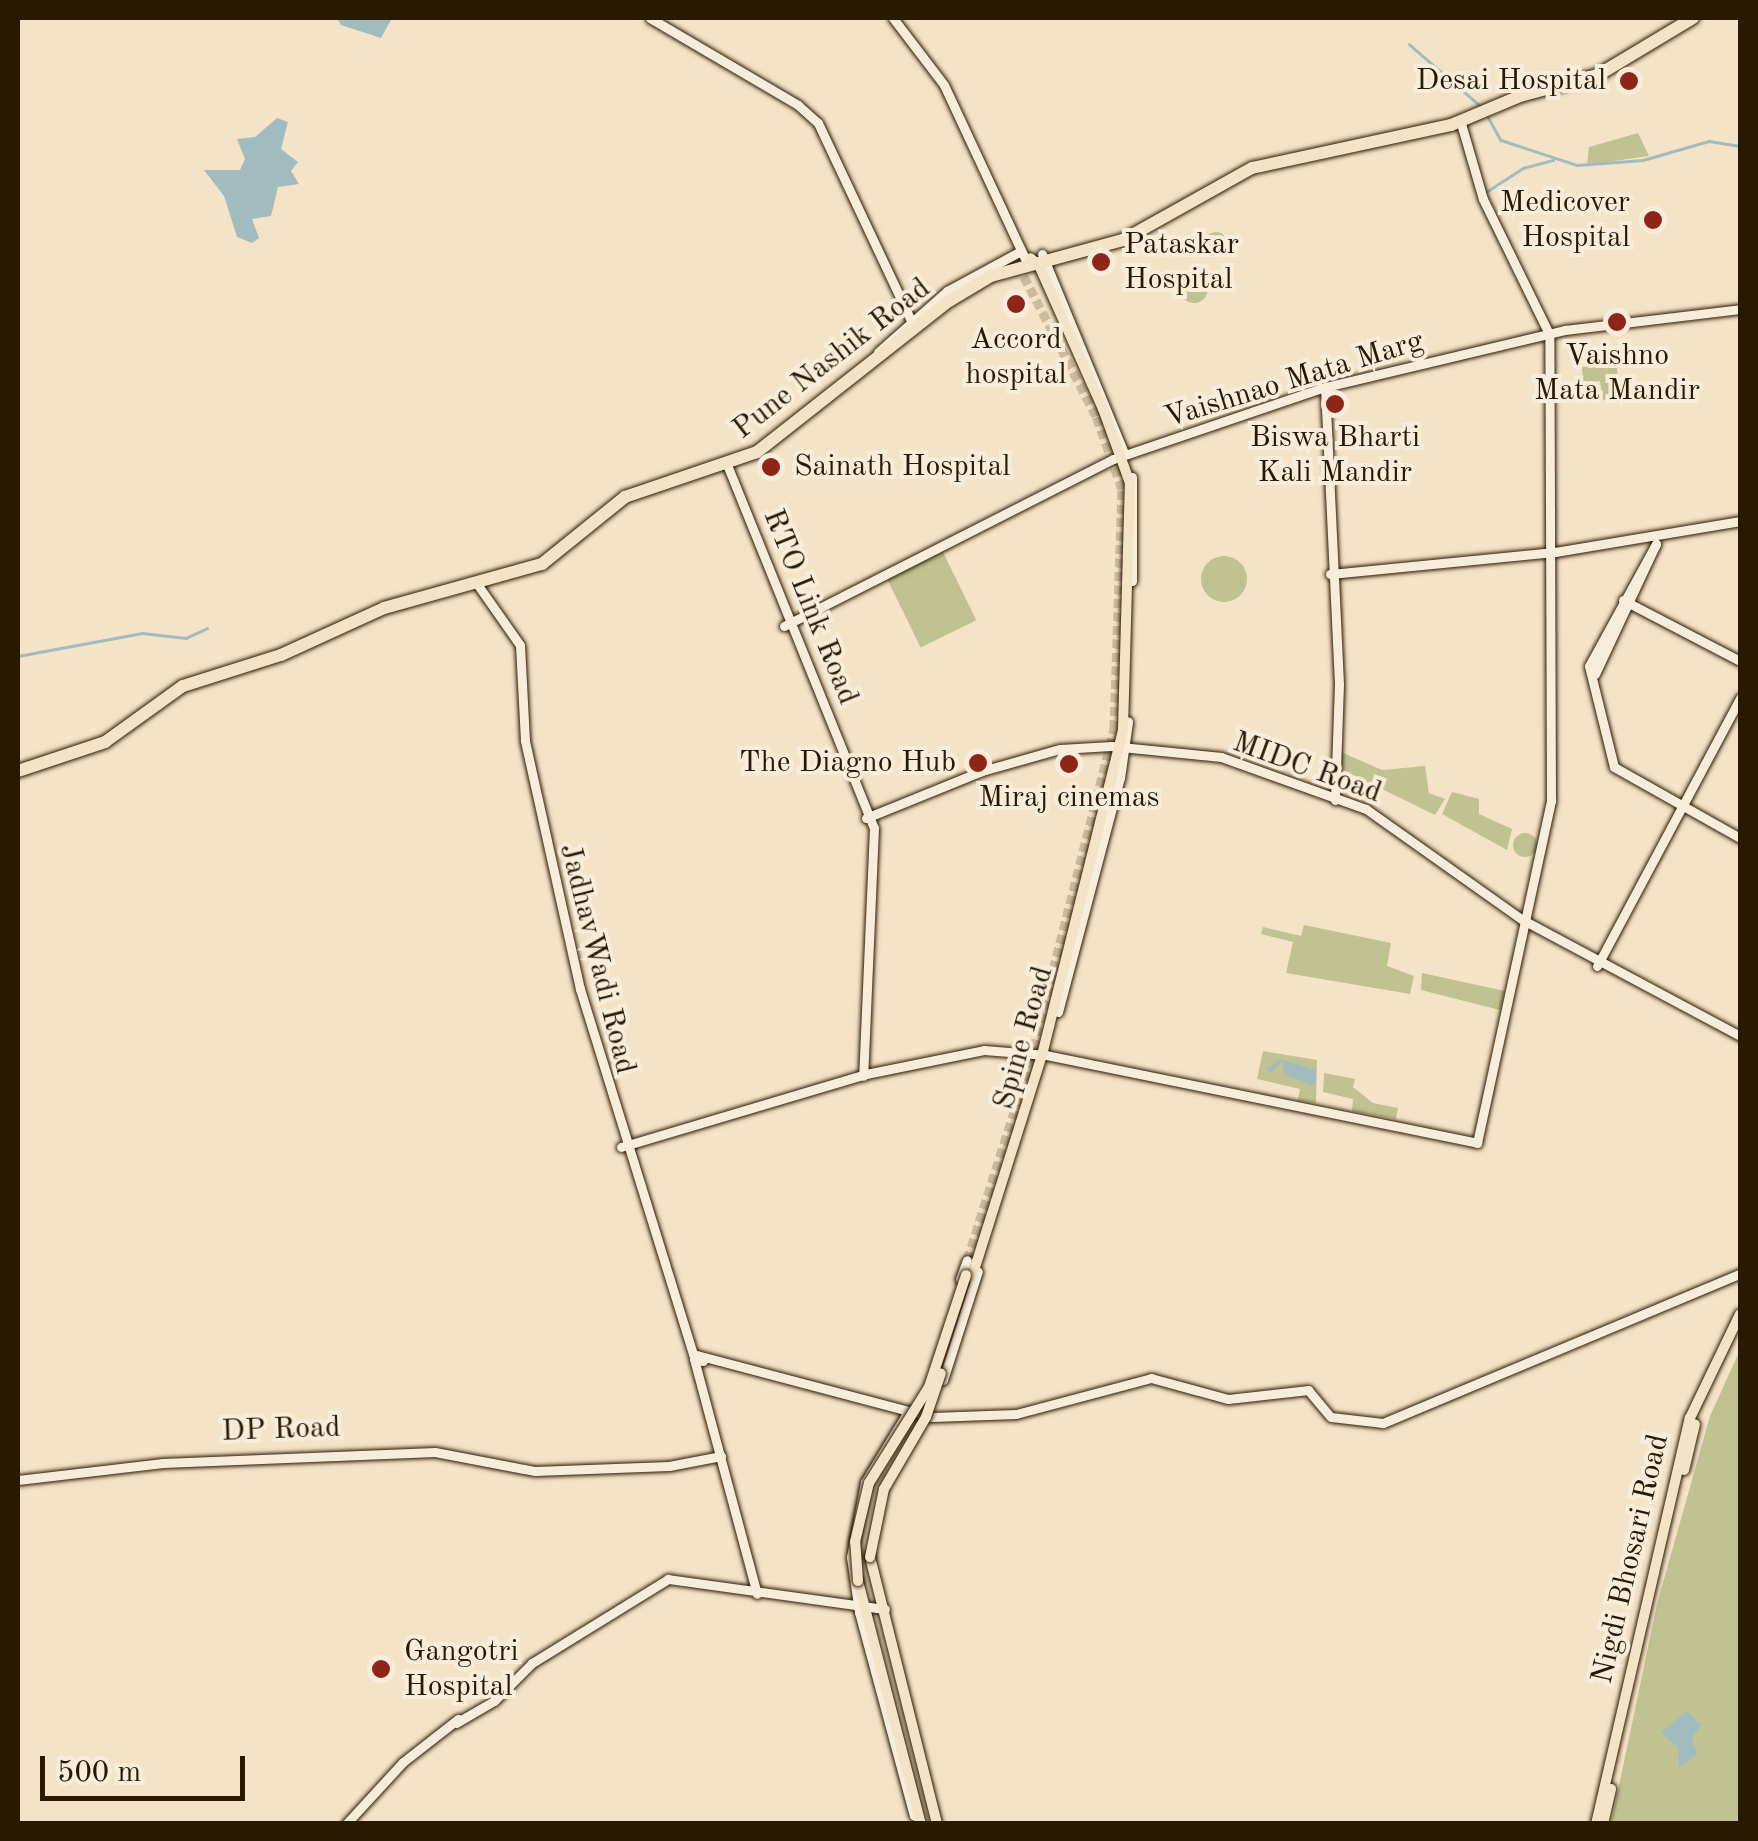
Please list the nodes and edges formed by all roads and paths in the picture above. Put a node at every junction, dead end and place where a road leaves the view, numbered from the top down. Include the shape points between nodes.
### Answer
1 (653, 18) edge
2 (892, 18) edge
3 (1690, 18) edge
4 (1460, 120) junction
5 (1032, 259) junction
6 (1740, 311) edge
7 (914, 321) junction
8 (1547, 335) junction
9 (1323, 390) junction
10 (1119, 459) junction
11 (730, 472) junction
12 (1740, 521) edge
13 (1656, 540) junction
14 (1548, 553) junction
15 (1334, 572) junction
16 (472, 584) junction
17 (1625, 601) junction
18 (786, 626) junction
19 (1740, 661) edge
20 (1740, 698) edge
21 (1120, 749) junction
22 (18, 769) edge
23 (1333, 798) junction
24 (1684, 805) junction
25 (869, 819) junction
26 (1740, 834) edge
27 (1524, 922) junction
28 (1600, 966) junction
29 (1740, 1038) edge
30 (1042, 1053) junction
31 (860, 1074) junction
32 (622, 1144) junction
33 (974, 1262) junction
34 (1740, 1272) edge
35 (969, 1276) junction
36 (1740, 1314) edge
37 (1740, 1328) edge
38 (692, 1357) junction
39 (905, 1415) junction
40 (930, 1419) junction
41 (718, 1455) junction
42 (20, 1478) edge
43 (755, 1592) junction
44 (881, 1607) junction
45 (861, 1610) junction
46 (940, 1823) edge
47 (349, 1824) edge
48 (918, 1824) edge
49 (1599, 1824) edge

1 - 7 street via 821,124
2 - 5 street via 942,83
3 - 4 highway, Pune Nashik Road via 1598,76
4 - 5 highway, Pune Nashik Road via 1252,168 1122,240
4 - 8 street via 1483,200
5 - 7 highway, Pune Nashik Road via 972,281
5 - 10 main road, Spine Road
5 - 11 highway, Pune Nashik Road via 958,294
6 - 8 street, Vaishnao Mata Marg
7 - 16 highway, Pune Nashik Road via 755,450 628,490 550,556
8 - 9 street, Vaishnao Mata Marg
8 - 14 street
9 - 10 street, Vaishnao Mata Marg
9 - 15 street
10 - 18 street, Vaishnao Mata Marg
10 - 21 main road, Spine Road via 1131,497
11 - 16 highway, Pune Nashik Road via 625,497 550,560
11 - 18 street, RTO Link Road
12 - 13 street
13 - 14 street
13 - 17 street
14 - 15 street
14 - 27 street via 1552,792
15 - 23 street
16 - 22 highway, Pune Nashik Road via 388,602 288,648 182,683 98,741
16 - 32 street, JadhavWadi Road via 520,645 531,771
17 - 19 street
17 - 24 street via 1594,669 1618,762 1626,774
18 - 25 street, RTO Link Road
20 - 24 street
21 - 23 street, MIDC Road via 1220,760
21 - 25 street, MIDC Road via 1048,755
21 - 30 main road, Spine Road
23 - 27 street, MIDC Road via 1392,827
24 - 26 street
24 - 28 street
25 - 31 street, RTO Link Road via 873,873
27 - 28 street, MIDC Road
27 - 30 street via 1476,1140
28 - 29 street, MIDC Road
30 - 31 street via 984,1050
30 - 33 main road, Spine Road
31 - 32 street
32 - 38 street, JadhavWadi Road
33 - 35 main road
33 - 39 street, Spine Road via 930,1376
33 - 40 street, Spine Road
34 - 40 street via 1396,1422 1331,1417 1306,1389 1214,1397 1144,1379 1016,1414
35 - 44 main road, bridge via 929,1410 884,1488 870,1556
35 - 45 main road, bridge via 929,1387 869,1483 855,1542
36 - 49 main road, Nigdi Bhosari Road via 1690,1418
37 - 49 main road, Nigdi Bhosari Road via 1696,1420
38 - 39 street
38 - 41 street, JadhavWadi Road
39 - 40 street
39 - 45 street, Spine Road via 870,1470 854,1524
40 - 44 street, Spine Road via 886,1494 875,1544
41 - 42 street, DP Road via 664,1467 546,1468 464,1450
41 - 43 street, JadhavWadi Road
43 - 45 street
43 - 47 street via 668,1579 528,1666 499,1696 433,1740
44 - 45 street
44 - 46 main road, Spine Road
45 - 48 main road, Spine Road
45 - 48 street, Spine Road

